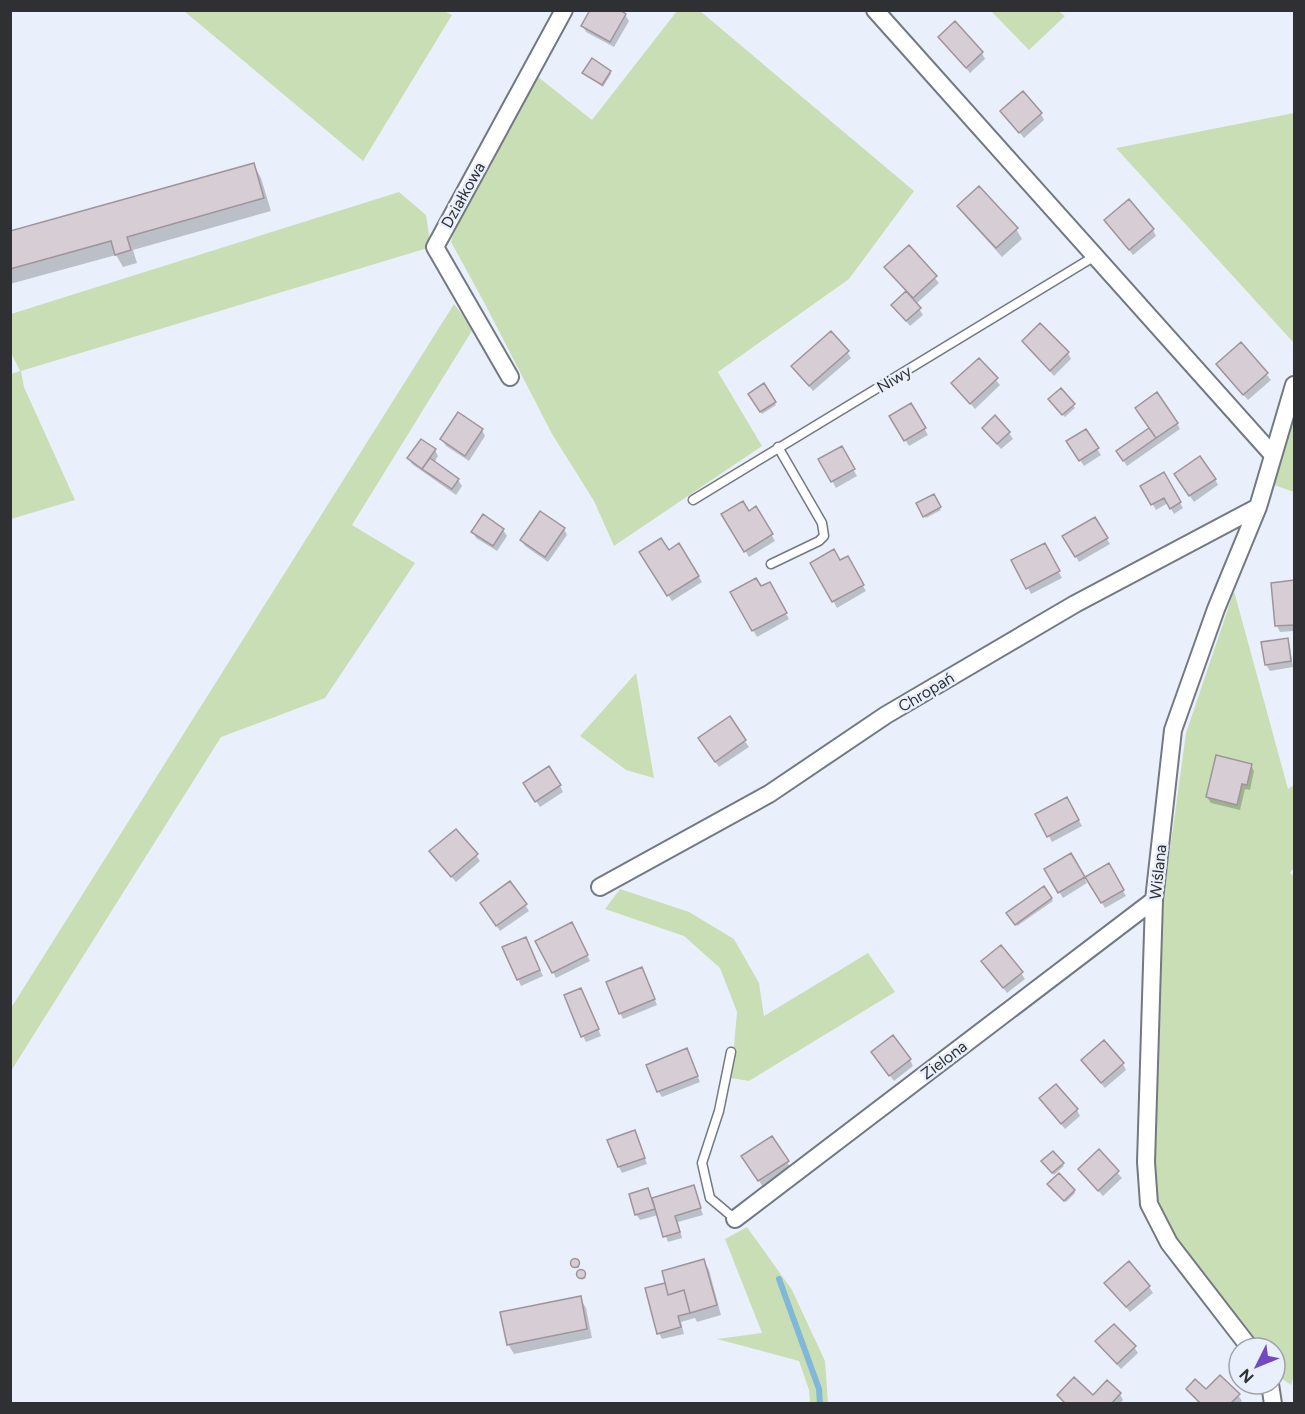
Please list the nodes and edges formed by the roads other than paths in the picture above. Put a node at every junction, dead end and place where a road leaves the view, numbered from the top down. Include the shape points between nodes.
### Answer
1 (564, 10) edge
2 (875, 10) edge
3 (1095, 256) junction
4 (510, 376) dead end
5 (1294, 385) edge
6 (778, 447) junction
7 (1273, 455) junction
8 (693, 500) dead end
9 (1258, 507) junction
10 (771, 564) dead end
11 (600, 886) dead end
12 (1154, 900) junction
13 (731, 1052) dead end
14 (735, 1219) joint
15 (1241, 1336) edge

1 - 4 street, Działkowa via 435,247
2 - 3 street
3 - 6 lane, Niwy
3 - 7 street
5 - 7 street, Wiślana
6 - 8 lane, Niwy
6 - 10 lane via 822,523 824,536
7 - 9 street, Wiślana
9 - 11 street, Chropań via 1075,604 886,715 769,794
9 - 12 street, Wiślana via 1173,730
12 - 14 street, Zielona
12 - 15 street, Wiślana via 1146,1162 1149,1204 1169,1243
13 - 14 lane via 719,1111 702,1163 710,1198

